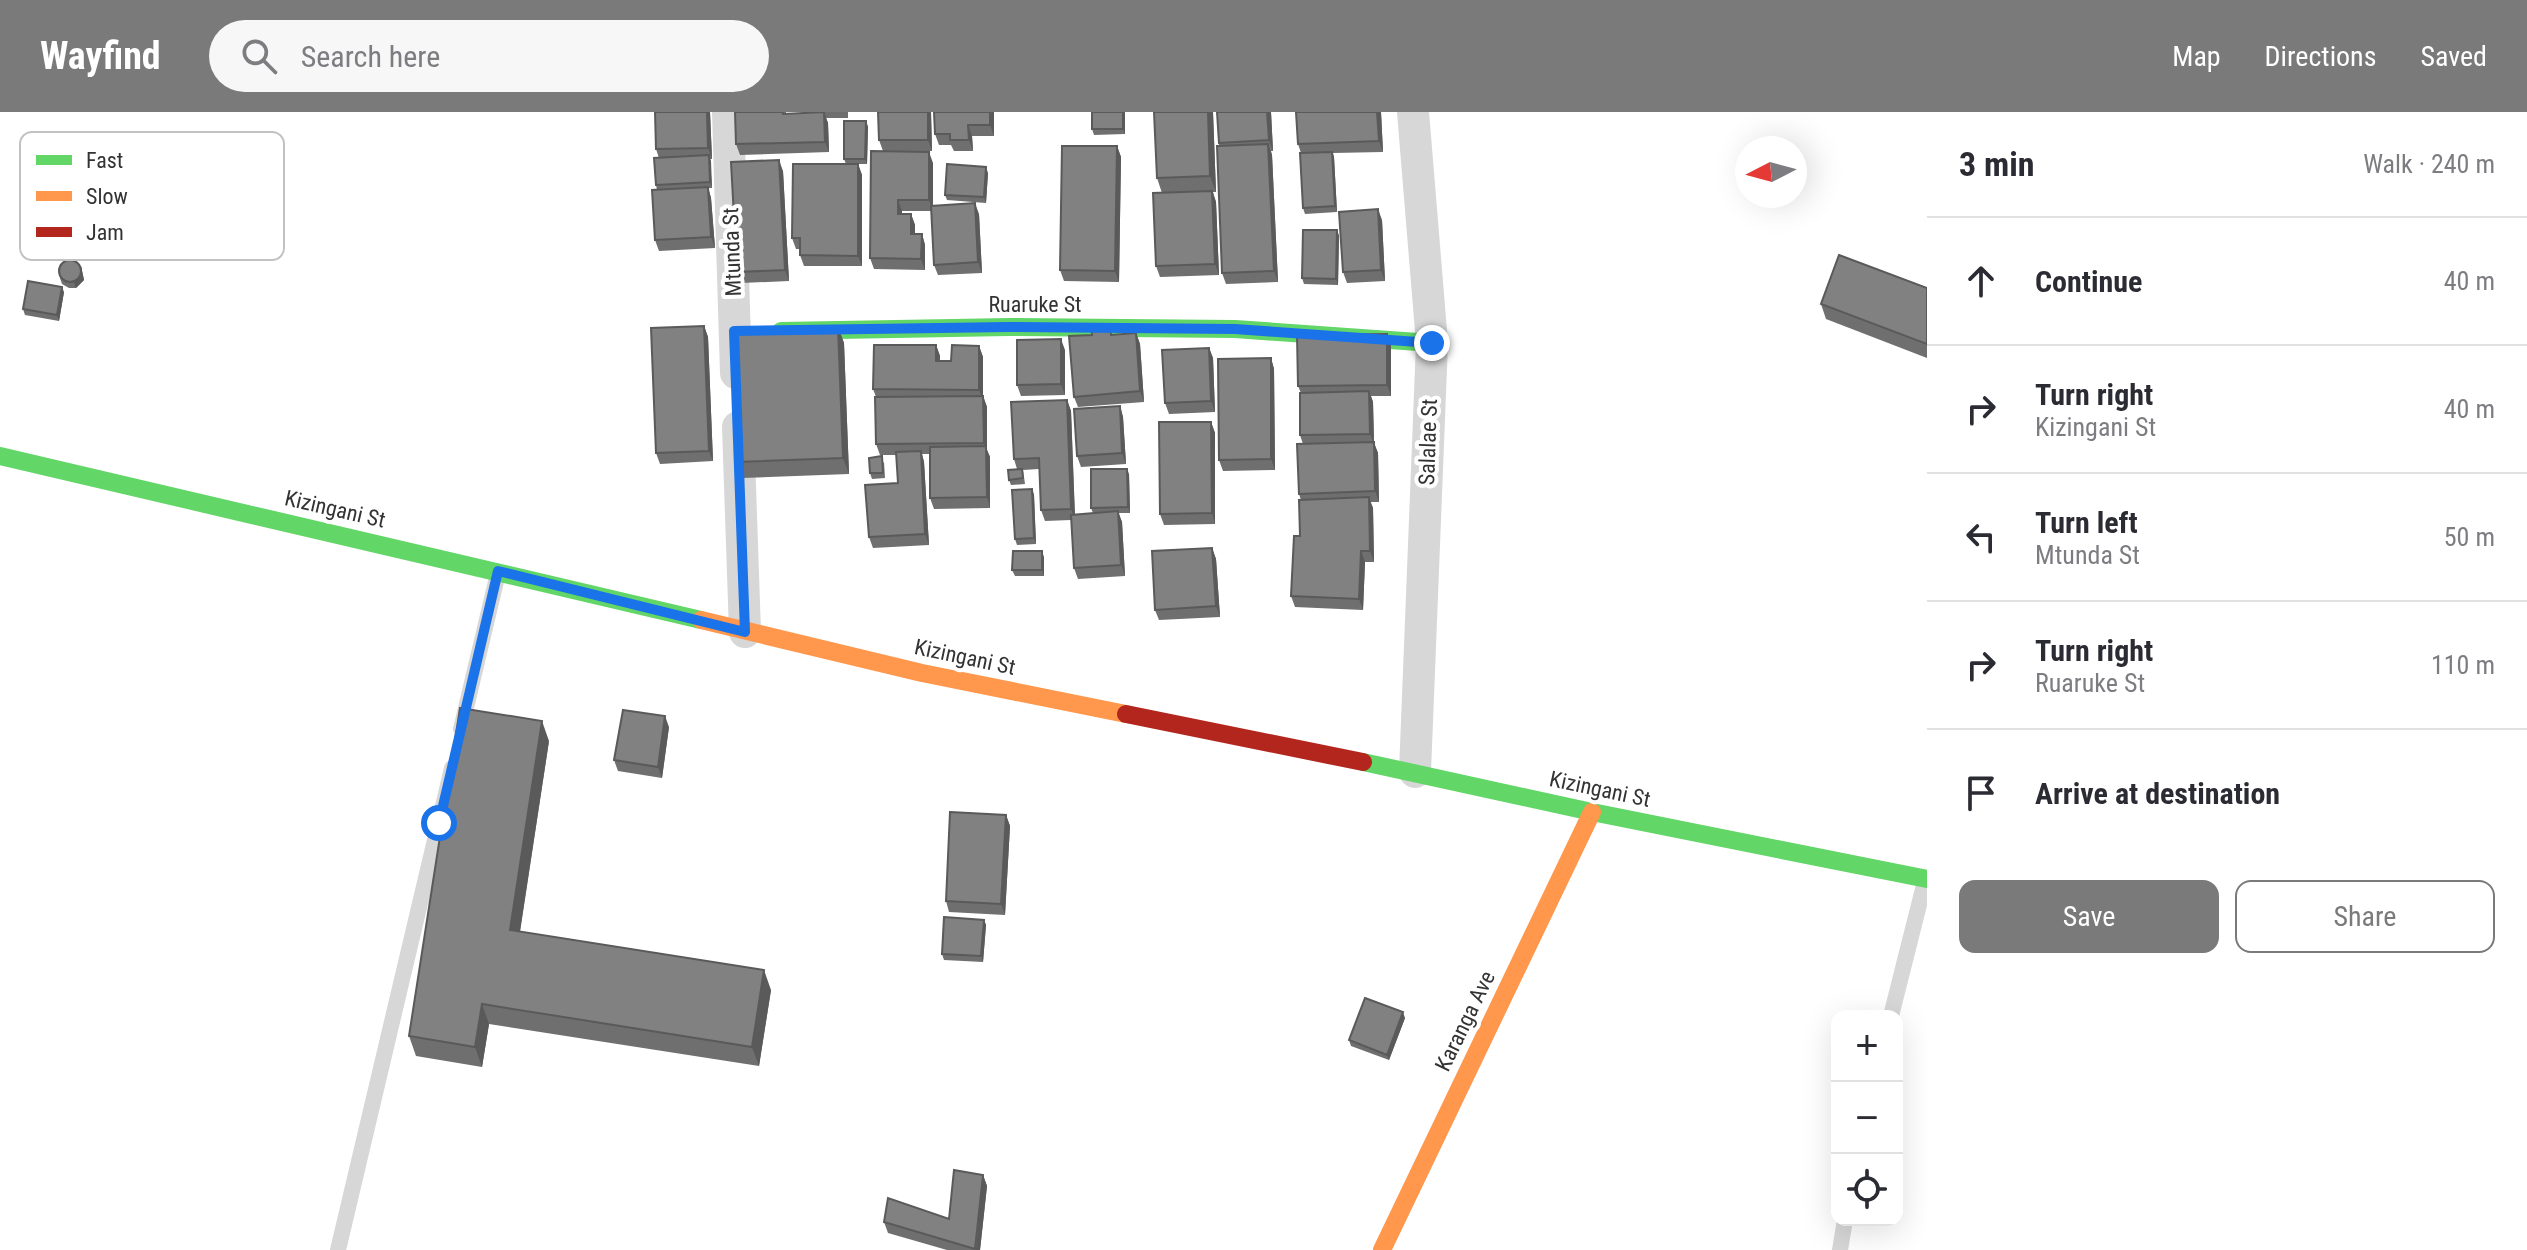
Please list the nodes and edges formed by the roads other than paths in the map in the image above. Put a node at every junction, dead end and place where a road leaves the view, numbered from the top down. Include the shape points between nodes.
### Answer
1 (728, 112) edge
2 (1413, 112) edge
3 (750, 331) junction
4 (1432, 343) junction
5 (0, 456) edge
6 (498, 571) junction
7 (745, 632) junction
8 (1415, 772) junction
9 (1592, 812) junction
10 (1926, 879) edge
11 (1893, 1010) edge
12 (1844, 1226) edge
13 (338, 1250) edge
14 (1382, 1250) edge
15 (1840, 1250) edge

1 - 3 street, Mtunda St
2 - 4 street, Salalae St
3 - 4 street, Ruaruke St via 1235,329
3 - 7 street, Mtunda St
4 - 8 street, Salalae St
5 - 6 street, Kizingani St
6 - 7 street, Kizingani St
6 - 13 lane
7 - 8 street, Kizingani St
8 - 9 street, Kizingani St
9 - 10 street, Kizingani St
9 - 14 street, Karanga Ave
10 - 11 lane
12 - 15 lane

